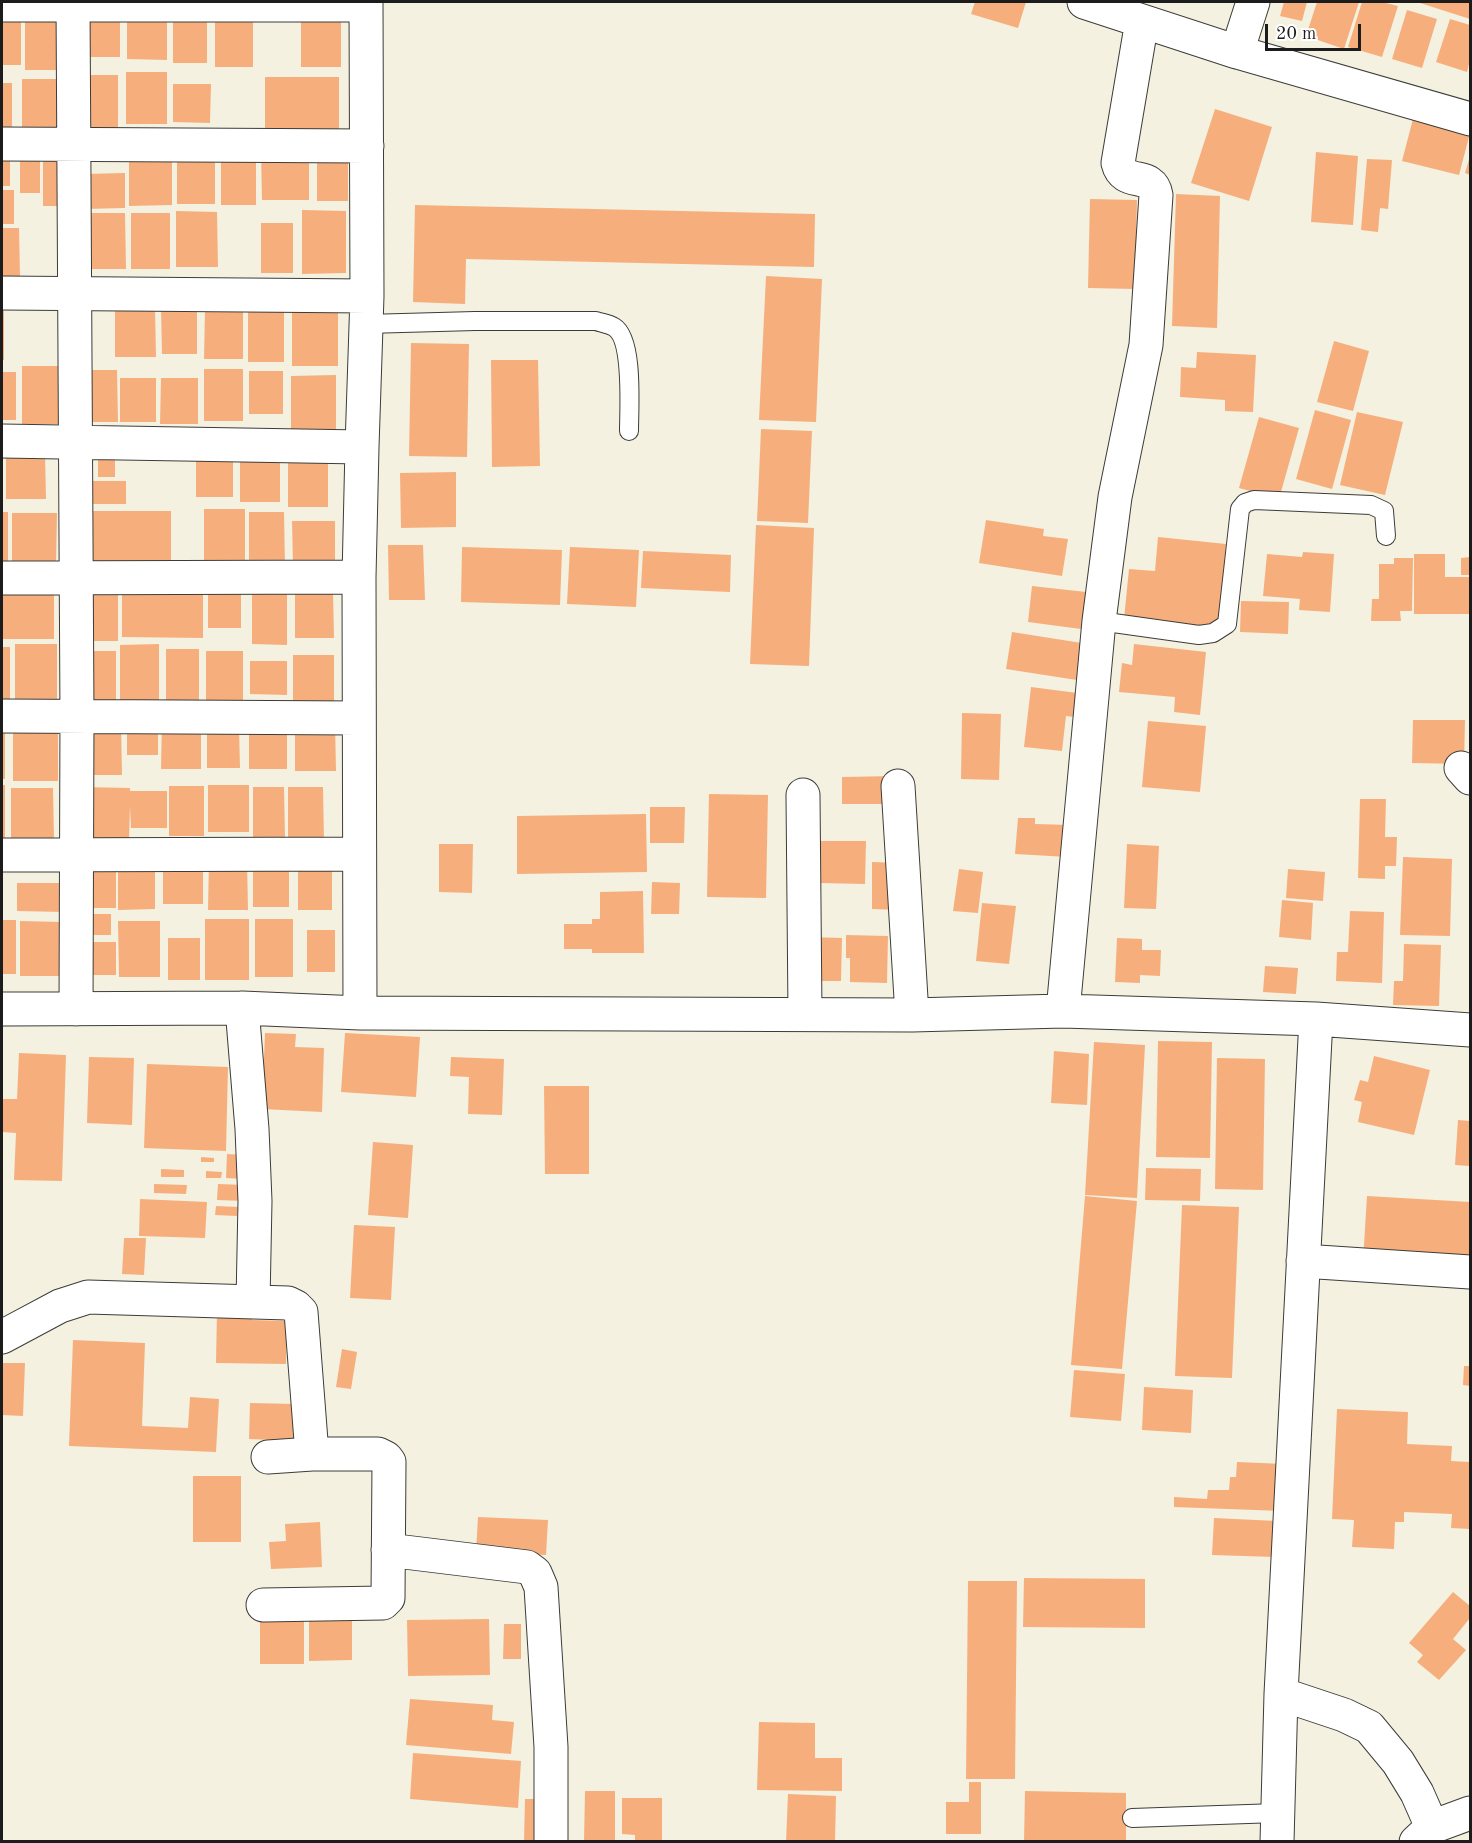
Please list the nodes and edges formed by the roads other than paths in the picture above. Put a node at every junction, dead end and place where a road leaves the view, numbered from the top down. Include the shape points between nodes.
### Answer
1 (1084, 2) edge
2 (1253, 2) edge
3 (73, 3) edge
4 (366, 4) edge
5 (2, 5) edge
6 (1142, 21) junction
7 (1237, 52) junction
8 (1470, 119) edge
9 (2, 144) edge
10 (73, 144) junction
11 (367, 146) junction
12 (2, 293) edge
13 (74, 293) junction
14 (367, 310) junction
15 (629, 431) dead end
16 (2, 441) edge
17 (75, 441) junction
18 (362, 447) junction
19 (1386, 537) dead end
20 (359, 577) junction
21 (2, 578) edge
22 (76, 578) junction
23 (1099, 621) junction
24 (77, 715) junction
25 (2, 716) edge
26 (359, 718) junction
27 (898, 786) dead end
28 (803, 795) dead end
29 (77, 854) junction
30 (359, 854) junction
31 (2, 855) edge
32 (242, 1008) junction
33 (76, 1009) junction
34 (2, 1010) edge
35 (1063, 1011) junction
36 (360, 1013) junction
37 (805, 1014) junction
38 (912, 1015) junction
39 (1316, 1019) junction
40 (1470, 1030) edge
41 (1303, 1261) junction
42 (1470, 1272) edge
43 (253, 1302) junction
44 (2, 1337) edge
45 (312, 1454) junction
46 (268, 1457) dead end
47 (388, 1550) junction
48 (263, 1605) dead end
49 (1281, 1694) junction
50 (1470, 1813) edge
51 (1132, 1818) dead end
52 (1277, 1827) edge
53 (1424, 1834) edge
54 (551, 1842) edge

1 - 6 street
2 - 7 street
3 - 4 street
3 - 5 street
3 - 10 street
4 - 11 street
6 - 7 street
6 - 23 street via 1118,163 1127,177 1150,182 1155,187 1146,345 1115,497
7 - 8 street
9 - 10 street
10 - 11 street
10 - 13 street
11 - 14 street
12 - 13 street
13 - 14 street
13 - 17 street
14 - 15 lane via 476,321 596,321 615,328 623,338 629,369
14 - 18 street
16 - 17 street
17 - 18 street
17 - 22 street
18 - 20 street
19 - 23 lane via 1384,511 1371,505 1254,500 1240,509 1227,624 1213,633 1199,635
20 - 22 street
20 - 26 street
21 - 22 street
22 - 24 street
23 - 35 street
24 - 25 street
24 - 26 street
24 - 29 street
26 - 30 street
27 - 38 street
28 - 37 street
29 - 30 street
29 - 31 street
29 - 33 street
30 - 36 street
32 - 33 street
32 - 36 street
32 - 43 street via 255,1189
33 - 34 street
35 - 38 street
35 - 39 street
36 - 37 street
37 - 38 street
39 - 40 street
39 - 41 street
41 - 42 street
41 - 49 street
43 - 44 street via 88,1297 60,1306
43 - 45 street via 288,1303 301,1312
45 - 46 street
45 - 47 street via 378,1454 386,1458
47 - 48 street via 388,1598 383,1603
47 - 54 street via 527,1567 536,1573 541,1587 551,1747
49 - 52 street
49 - 53 street via 1369,1727 1417,1793
50 - 53 street
51 - 52 lane

